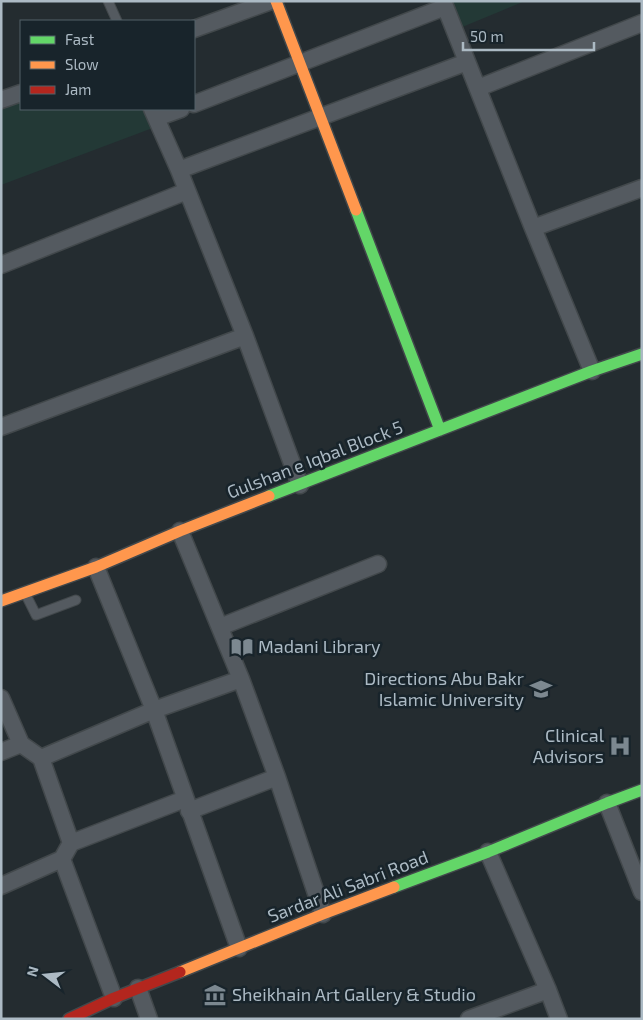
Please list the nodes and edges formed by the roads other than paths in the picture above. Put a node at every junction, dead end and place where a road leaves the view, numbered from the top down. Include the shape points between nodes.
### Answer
1 (108, 1) edge
2 (271, 1) edge
3 (276, 1) edge
4 (444, 4) edge
5 (117, 20) edge
6 (642, 23) edge
7 (195, 29) edge
8 (468, 62) junction
9 (300, 63) junction
10 (478, 88) junction
11 (20, 93) edge
12 (1, 100) edge
13 (195, 104) edge
14 (176, 110) edge
15 (154, 114) edge
16 (321, 117) junction
17 (179, 170) junction
18 (642, 188) edge
19 (187, 191) junction
20 (533, 228) junction
21 (1, 265) edge
22 (245, 336) junction
23 (642, 354) edge
24 (592, 371) junction
25 (1, 427) edge
26 (440, 430) junction
27 (300, 485) junction
28 (180, 532) junction
29 (378, 564) dead end
30 (96, 567) junction
31 (25, 593) junction
32 (76, 600) dead end
33 (1, 601) edge
34 (220, 627) junction
35 (241, 679) junction
36 (1, 698) edge
37 (154, 710) junction
38 (20, 744) junction
39 (1, 752) edge
40 (41, 758) junction
41 (277, 777) junction
42 (642, 790) edge
43 (607, 803) junction
44 (187, 805) junction
45 (71, 843) junction
46 (488, 852) junction
47 (62, 859) junction
48 (1, 886) edge
49 (642, 892) edge
50 (323, 914) junction
51 (239, 948) junction
52 (138, 988) junction
53 (548, 990) junction
54 (114, 998) junction
55 (69, 1019) edge
56 (149, 1019) edge
57 (469, 1019) edge
58 (559, 1019) edge

1 - 5 lane
2 - 7 street
3 - 9 street
4 - 8 street
4 - 9 street
6 - 10 street
8 - 10 street
8 - 16 street
9 - 13 street
9 - 16 street
10 - 20 street
11 - 12 street
14 - 15 street
15 - 17 street
16 - 17 street
16 - 26 street
17 - 19 street
18 - 20 street
19 - 21 street
19 - 22 street
20 - 24 street
22 - 25 street
22 - 27 street
23 - 24 street, Gulshan e Iqbal Block 5
24 - 26 street, Gulshan e Iqbal Block 5
26 - 27 street, Gulshan e Iqbal Block 5
27 - 28 street, Gulshan e Iqbal Block 5
28 - 30 street, Gulshan e Iqbal Block 5
28 - 34 street
29 - 34 street
30 - 31 street, Gulshan e Iqbal Block 5
30 - 37 street
31 - 32 lane via 36,615
31 - 33 street, Gulshan e Iqbal Block 5
34 - 35 street
35 - 37 street
35 - 41 street
36 - 38 street
37 - 40 street
37 - 44 street
38 - 39 street
38 - 40 street
40 - 45 street
41 - 44 street
41 - 50 street
42 - 43 street, Sardar Ali Sabri Road
43 - 46 street, Sardar Ali Sabri Road
43 - 49 street
44 - 45 street
44 - 51 street
45 - 47 street
46 - 50 street, Sardar Ali Sabri Road
46 - 53 street
47 - 48 street
47 - 54 street
50 - 51 street, Sardar Ali Sabri Road
51 - 52 street, Sardar Ali Sabri Road
52 - 54 street, Sardar Ali Sabri Road
52 - 56 street
53 - 57 street
53 - 58 street
54 - 55 street, Sardar Ali Sabri Road

